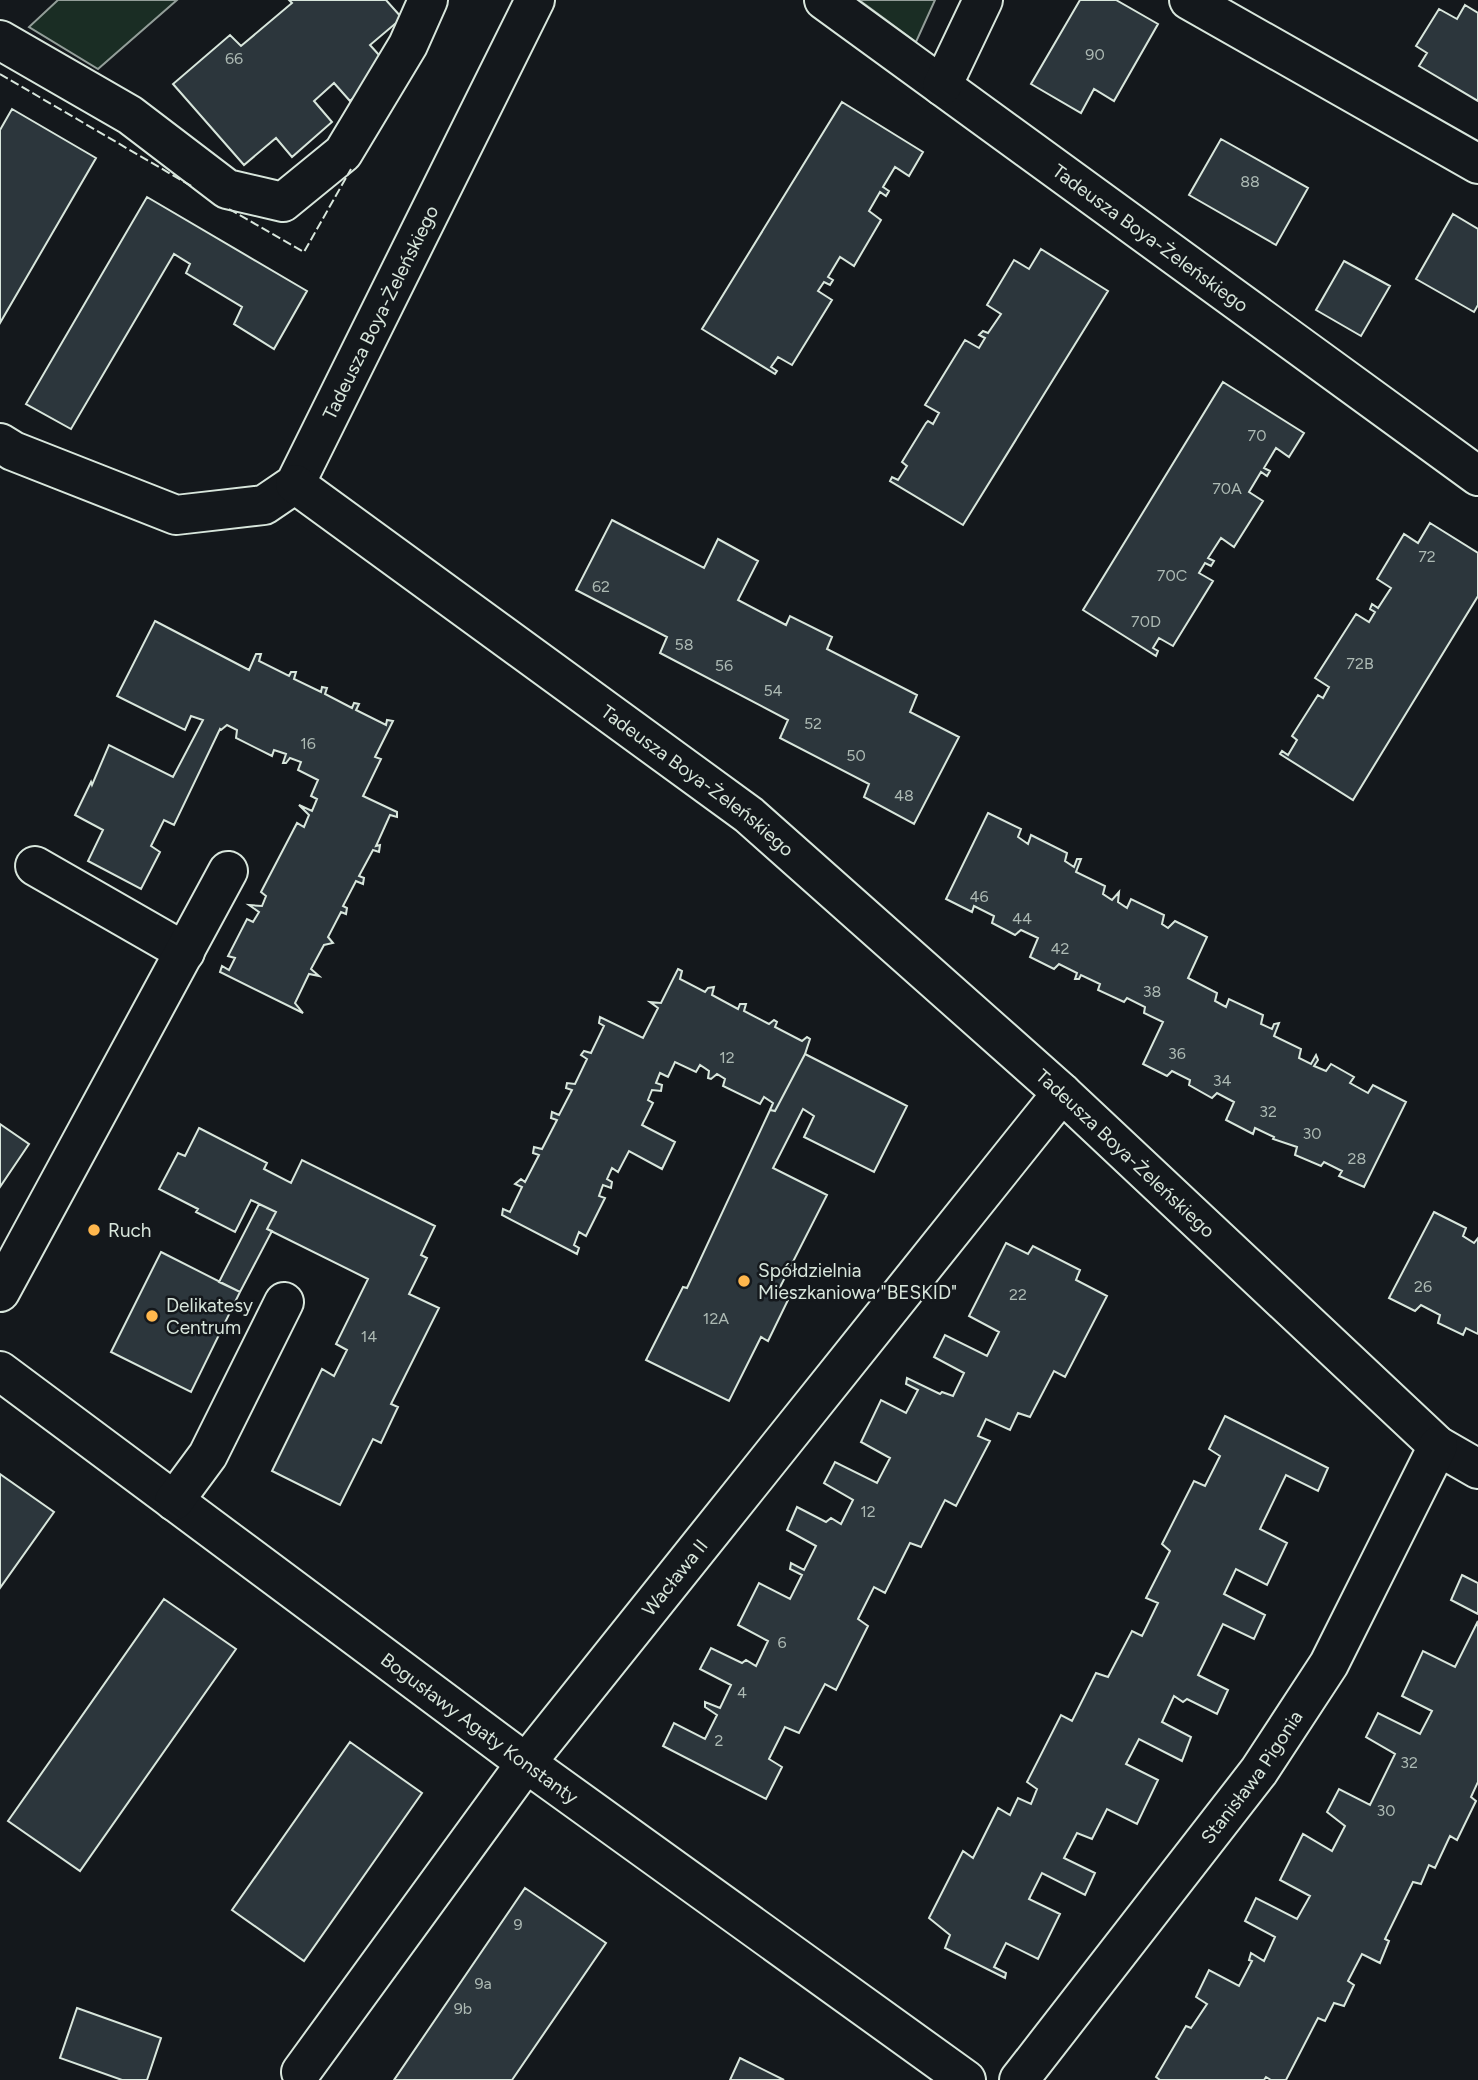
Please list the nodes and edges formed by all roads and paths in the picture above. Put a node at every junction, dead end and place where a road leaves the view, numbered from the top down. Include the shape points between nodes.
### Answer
1 (428, 0) edge
2 (535, 0) edge
3 (824, 0) edge
4 (983, 0) edge
5 (1189, 0) edge
6 (0, 40) edge
7 (942, 86) junction
8 (1478, 164) edge
9 (0, 443) edge
10 (1478, 476) edge
11 (295, 484) junction
12 (35, 866) dead end
13 (229, 871) dead end
14 (185, 951) junction
15 (1062, 1093) junction
16 (0, 1292) edge
17 (284, 1302) dead end
18 (0, 1371) edge
19 (1438, 1446) junction
20 (1478, 1469) edge
21 (174, 1501) junction
22 (526, 1763) junction
23 (301, 2071) dead end
24 (966, 2080) edge
25 (1019, 2080) edge

1 - 6 street via 408,45 343,153 283,202 227,189 130,115
2 - 11 street, Tadeusza Boya-Żeleńskiego
3 - 7 street, Tadeusza Boya-Żeleńskiego
4 - 7 street
5 - 8 street
7 - 10 street, Tadeusza Boya-Żeleńskiego
9 - 11 street via 176,515 264,505
11 - 15 street, Tadeusza Boya-Żeleńskiego via 749,816
12 - 14 street
13 - 14 street
14 - 16 street
15 - 19 street, Tadeusza Boya-Żeleńskiego
15 - 22 street, Wacława II
17 - 21 street via 208,1455
18 - 21 street, Bogusławy Agaty Konstanty
19 - 20 street, Tadeusza Boya-Żeleńskiego
19 - 25 street, Stanisława Pigonia via 1329,1664 1259,1771
21 - 22 street, Bogusławy Agaty Konstanty
22 - 23 street, Wacława II
22 - 24 street, Bogusławy Agaty Konstanty

